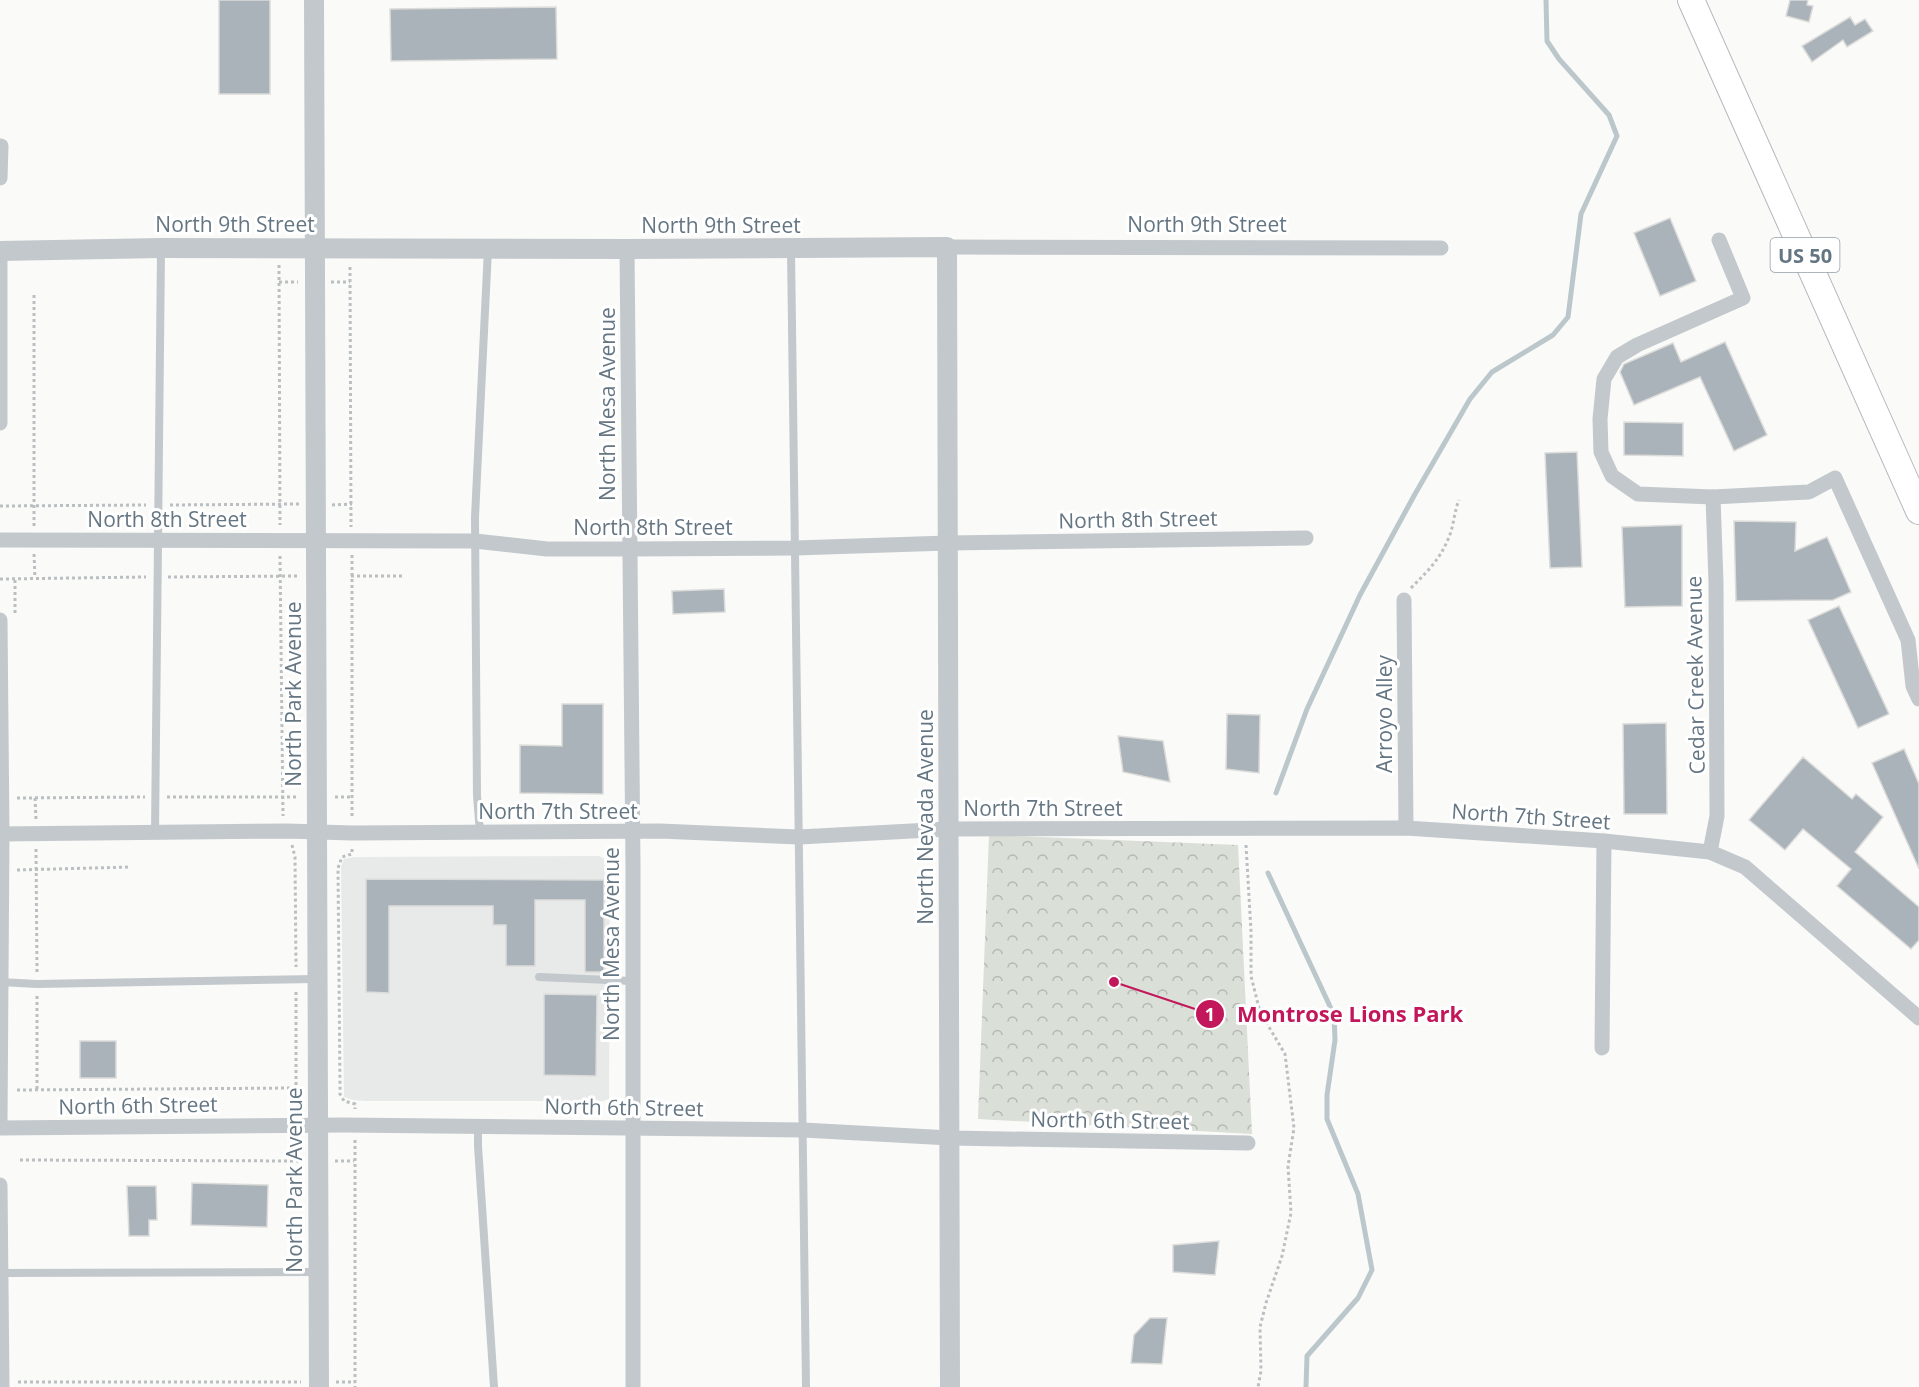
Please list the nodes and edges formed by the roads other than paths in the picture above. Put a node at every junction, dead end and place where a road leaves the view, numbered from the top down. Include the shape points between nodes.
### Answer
1 (314, 0) edge
2 (1691, 0) edge
3 (1, 146) edge
4 (0, 178) edge
5 (1719, 240) dead end
6 (488, 247) junction
7 (947, 247) junction
8 (161, 248) junction
9 (1442, 248) dead end
10 (315, 249) junction
11 (627, 249) junction
12 (791, 249) junction
13 (0, 250) edge
14 (0, 423) edge
15 (1713, 497) junction
16 (1919, 511) edge
17 (0, 535) edge
18 (1306, 538) dead end
19 (0, 540) edge
20 (316, 540) junction
21 (159, 541) junction
22 (475, 541) junction
23 (948, 543) junction
24 (795, 548) junction
25 (628, 549) junction
26 (0, 551) edge
27 (1404, 600) road end
28 (0, 620) edge
29 (1919, 699) edge
30 (1, 799) edge
31 (1406, 828) junction
32 (949, 829) junction
33 (318, 831) junction
34 (480, 832) junction
35 (632, 832) junction
36 (155, 833) junction
37 (1, 834) edge
38 (799, 837) junction
39 (1604, 842) junction
40 (1710, 852) junction
41 (539, 977) dead end
42 (318, 979) junction
43 (632, 981) junction
44 (1, 982) edge
45 (1919, 1018) edge
46 (1602, 1048) dead end
47 (0, 1123) edge
48 (318, 1125) junction
49 (478, 1126) junction
50 (0, 1128) edge
51 (632, 1129) junction
52 (803, 1130) junction
53 (950, 1138) junction
54 (1248, 1143) dead end
55 (0, 1185) edge
56 (319, 1272) junction
57 (2, 1273) junction
58 (2, 1384) edge
59 (319, 1384) edge
60 (494, 1387) edge
61 (633, 1387) edge
62 (806, 1387) edge
63 (951, 1387) edge

1 - 10 street, North Park Avenue
2 - 16 highway, US 50
3 - 4 street
5 - 15 street via 1743,298 1617,357 1604,379 1600,419 1601,452 1612,476 1638,494
6 - 10 street, North 9th Street
6 - 11 street, North 9th Street
6 - 22 lane
7 - 9 street, North 9th Street
7 - 12 street, North 9th Street
7 - 23 street, North Nevada Avenue
8 - 10 street, North 9th Street
8 - 13 street, North 9th Street
8 - 21 lane
10 - 20 street, North Park Avenue
11 - 12 street, North 9th Street
11 - 25 street, North Mesa Avenue
12 - 24 lane
13 - 14 street
15 - 29 street via 1809,492 1835,478 1908,640 1913,686
15 - 40 street, Cedar Creek Avenue via 1717,816
17 - 19 street
18 - 23 street, North 8th Street
19 - 21 street, North 8th Street
19 - 26 street
20 - 21 street, North 8th Street
20 - 22 street, North 8th Street
20 - 33 street, North Park Avenue
21 - 36 lane
22 - 25 street, North 8th Street via 547,549
22 - 34 lane
23 - 24 street, North 8th Street
23 - 32 street, North Nevada Avenue
24 - 25 street, North 8th Street
24 - 38 lane
25 - 35 street, North Mesa Avenue
27 - 31 street, Arroyo Alley
28 - 30 street
30 - 37 street
31 - 32 street, North 7th Street
31 - 39 street, North 7th Street
32 - 38 street, North 7th Street
32 - 53 street, North Nevada Avenue
33 - 34 street, North 7th Street
33 - 36 street, North 7th Street
33 - 42 street, North Park Avenue
34 - 35 street, North 7th Street
35 - 38 street, North 7th Street
35 - 43 street, North Mesa Avenue
36 - 37 street, North 7th Street
37 - 44 street
38 - 52 lane
39 - 40 street, North 7th Street
39 - 46 street
40 - 45 street, North 7th Street via 1745,867
41 - 43 lane
42 - 44 lane
42 - 48 street, North Park Avenue
43 - 51 street, North Mesa Avenue
44 - 47 street
48 - 49 street, North 6th Street
48 - 50 street, North 6th Street
48 - 56 street, North Park Avenue
49 - 51 street, North 6th Street
49 - 60 lane
51 - 52 street, North 6th Street
51 - 61 street, North Mesa Avenue
52 - 53 street, North 6th Street
52 - 62 lane
53 - 54 street, North 6th Street
53 - 63 street, North Nevada Avenue
55 - 57 street
56 - 57 lane
56 - 59 street, North Park Avenue
57 - 58 street

